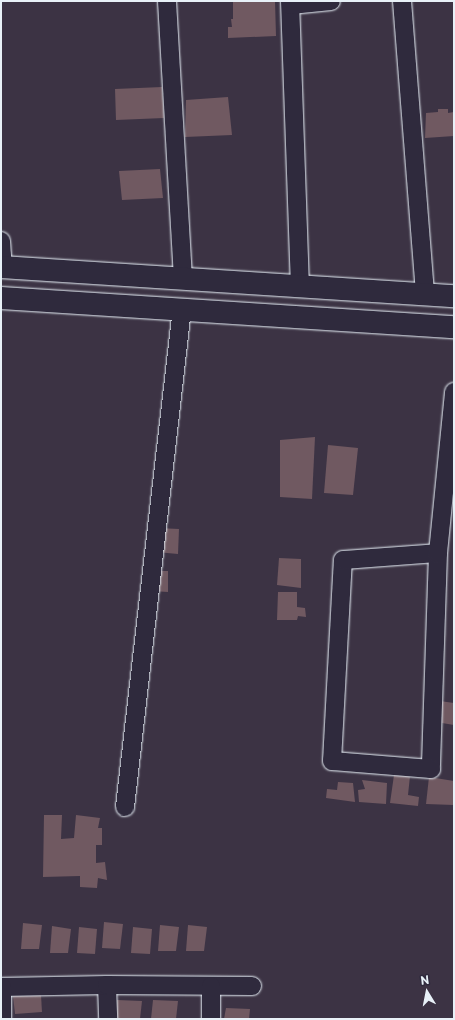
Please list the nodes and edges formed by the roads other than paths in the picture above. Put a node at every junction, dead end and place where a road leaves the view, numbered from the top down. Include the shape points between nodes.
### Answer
1 (167, 1) edge
2 (331, 1) edge
3 (402, 1) edge
4 (291, 3) edge
5 (1, 241) edge
6 (2, 267) edge
7 (183, 279) junction
8 (300, 287) junction
9 (424, 295) junction
10 (454, 296) edge
11 (1, 298) edge
12 (182, 309) junction
13 (454, 327) edge
14 (454, 392) edge
15 (438, 553) junction
16 (125, 807) dead end
17 (107, 985) junction
18 (211, 986) junction
19 (252, 986) dead end
20 (2, 987) edge
21 (2, 1019) edge
22 (108, 1019) edge
23 (211, 1019) edge

1 - 7 street
2 - 4 street
3 - 9 street
4 - 8 street
5 - 6 street
6 - 7 highway
7 - 8 highway
8 - 9 highway
9 - 10 highway
11 - 12 highway
12 - 13 highway
12 - 16 street
14 - 15 street
15 - 15 street via 343,560 332,761 431,769
17 - 18 street
17 - 20 street
17 - 22 street
18 - 19 street
18 - 23 street
20 - 21 street

